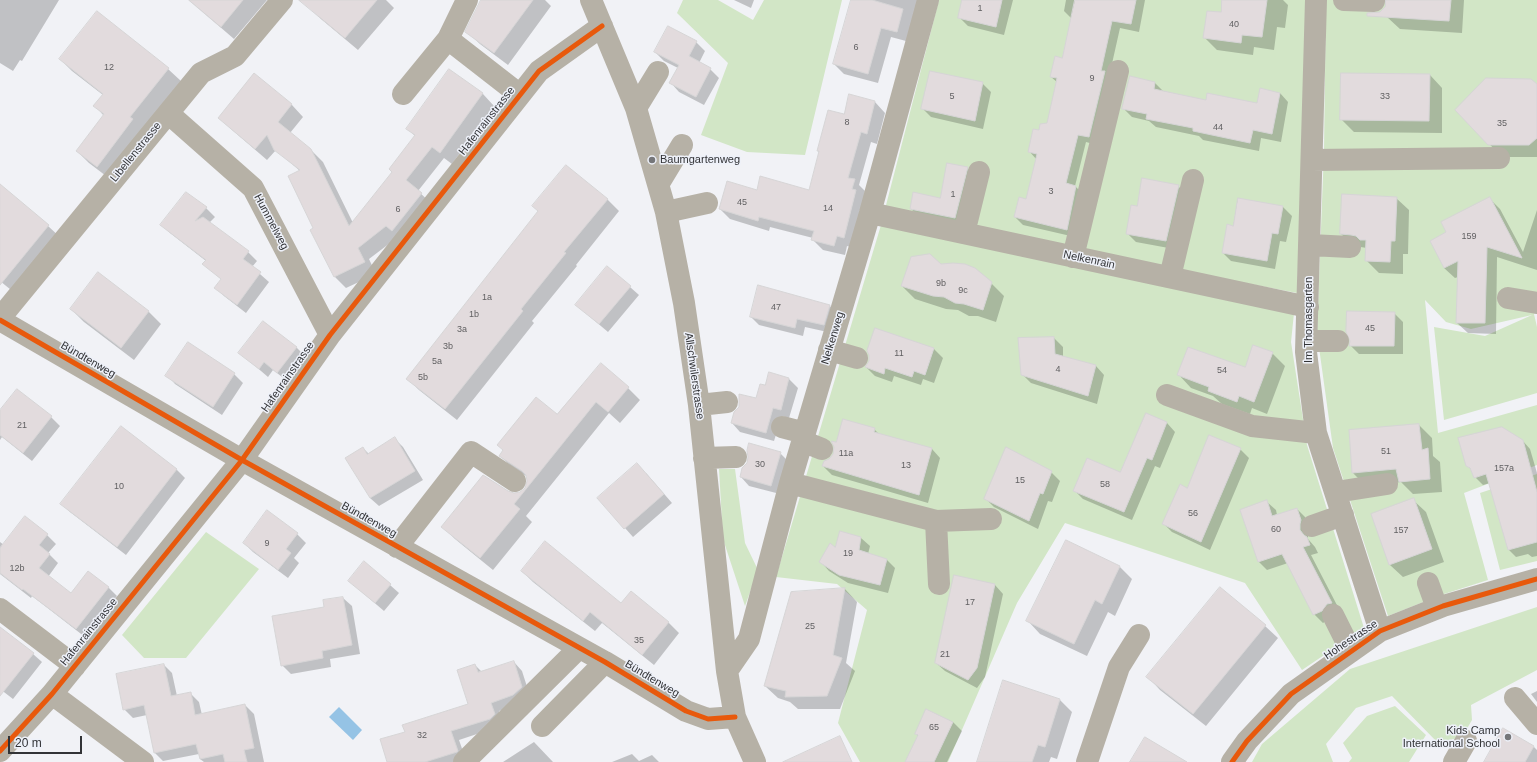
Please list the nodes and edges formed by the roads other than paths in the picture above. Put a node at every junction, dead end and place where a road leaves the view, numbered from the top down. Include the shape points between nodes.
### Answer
1 (282, 0) edge
2 (467, 0) edge
3 (591, 0) edge
4 (926, 0) edge
5 (1316, 0) edge
6 (1344, 0) edge
7 (1374, 1) dead end
8 (602, 26) junction
9 (448, 38) junction
10 (1118, 71) dead end
11 (658, 72) dead end
12 (403, 94) dead end
13 (520, 95) junction
14 (636, 108) junction
15 (168, 113) junction
16 (682, 145) dead end
17 (1499, 158) dead end
18 (1312, 160) junction
19 (979, 172) dead end
20 (1193, 180) dead end
21 (659, 183) junction
22 (707, 204) dead end
23 (666, 212) junction
24 (870, 213) junction
25 (964, 233) junction
26 (1310, 245) junction
27 (1350, 247) dead end
28 (1073, 257) junction
29 (1170, 277) junction
30 (1508, 298) dead end
31 (1537, 303) edge
32 (1308, 307) junction
33 (0, 319) edge
34 (330, 335) junction
35 (1307, 341) junction
36 (1338, 341) dead end
37 (829, 350) junction
38 (857, 358) dead end
39 (1167, 395) dead end
40 (727, 402) dead end
41 (699, 405) junction
42 (782, 427) dead end
43 (1316, 433) junction
44 (810, 441) junction
45 (736, 457) dead end
46 (704, 458) junction
47 (242, 460) junction
48 (515, 481) dead end
49 (790, 483) junction
50 (1387, 484) dead end
51 (1336, 492) junction
52 (1343, 515) junction
53 (991, 519) dead end
54 (936, 521) junction
55 (1312, 526) dead end
56 (397, 547) junction
57 (1537, 579) edge
58 (1428, 583) dead end
59 (939, 584) dead end
60 (1437, 608) junction
61 (0, 609) edge
62 (1333, 615) dead end
63 (1380, 631) junction
64 (1139, 635) dead end
65 (580, 648) junction
66 (1351, 651) junction
67 (605, 662) junction
68 (74, 666) junction
69 (727, 671) junction
70 (52, 694) junction
71 (1515, 698) dead end
72 (735, 717) junction
73 (1537, 724) edge
74 (542, 726) dead end
75 (1466, 742) dead end
76 (0, 750) edge
77 (143, 762) edge
78 (464, 762) edge
79 (755, 762) edge
80 (1087, 762) edge
81 (1232, 762) edge
82 (1454, 762) edge

1 - 15 street, Libellenstrasse via 235,56 201,73
2 - 9 street
3 - 8 street, Allschwilerstrasse
4 - 24 street, Nelkenweg
5 - 18 street, Im Thomasgarten via 1322,114
6 - 7 street
8 - 13 street, Hafenrainstrasse via 539,71
8 - 14 street, Allschwilerstrasse
9 - 12 street
9 - 13 street
10 - 28 street
11 - 14 street
13 - 34 street, Hafenrainstrasse
14 - 21 street, Allschwilerstrasse
15 - 33 street, Libellenstrasse
15 - 34 street, Hummelweg via 253,188
16 - 21 street
17 - 18 street
18 - 26 street, Im Thomasgarten
19 - 25 street
20 - 29 street
21 - 23 street, Allschwilerstrasse
22 - 23 street
23 - 41 street, Allschwilerstrasse via 684,303
24 - 25 street, Nelkenrain
24 - 37 street, Nelkenweg
25 - 28 street, Nelkenrain
26 - 27 street
26 - 32 street, Im Thomasgarten
28 - 29 street, Nelkenrain
29 - 32 street, Nelkenrain
30 - 31 street
32 - 35 street, Im Thomasgarten
33 - 47 street, Bündtenweg
34 - 47 street, Hafenrainstrasse
35 - 36 street
35 - 43 street, Im Thomasgarten via 1306,352
37 - 38 street
37 - 44 street, Nelkenweg
39 - 43 street via 1252,426
40 - 41 street
41 - 46 street, Allschwilerstrasse
42 - 44 street
43 - 51 street, Im Thomasgarten
44 - 49 street, Nelkenweg
45 - 46 street
46 - 69 street, Allschwilerstrasse
47 - 56 street, Bündtenweg
47 - 68 street, Hafenrainstrasse
48 - 56 street via 471,452
49 - 54 street
49 - 69 street, Nelkenweg via 750,639
50 - 51 street
51 - 52 street, Im Thomasgarten
52 - 55 street
52 - 63 street, Im Thomasgarten via 1359,536
53 - 54 street
54 - 59 street
56 - 65 street, Bündtenweg
57 - 60 street, Hohestrasse
58 - 60 street
60 - 63 street, Hohestrasse
61 - 68 street
62 - 66 street
63 - 66 street, Hohestrasse
64 - 80 street via 1120,666
65 - 67 street, Bündtenweg
65 - 78 street
66 - 81 street, Hohestrasse via 1290,694 1247,741
67 - 72 street, Bündtenweg via 686,711 708,719
67 - 74 street
68 - 70 street, Hafenrainstrasse
69 - 72 street, Allschwilerstrasse
70 - 76 street, Hafenrainstrasse
70 - 77 street
71 - 73 street
72 - 79 street, Allschwilerstrasse
75 - 82 street

